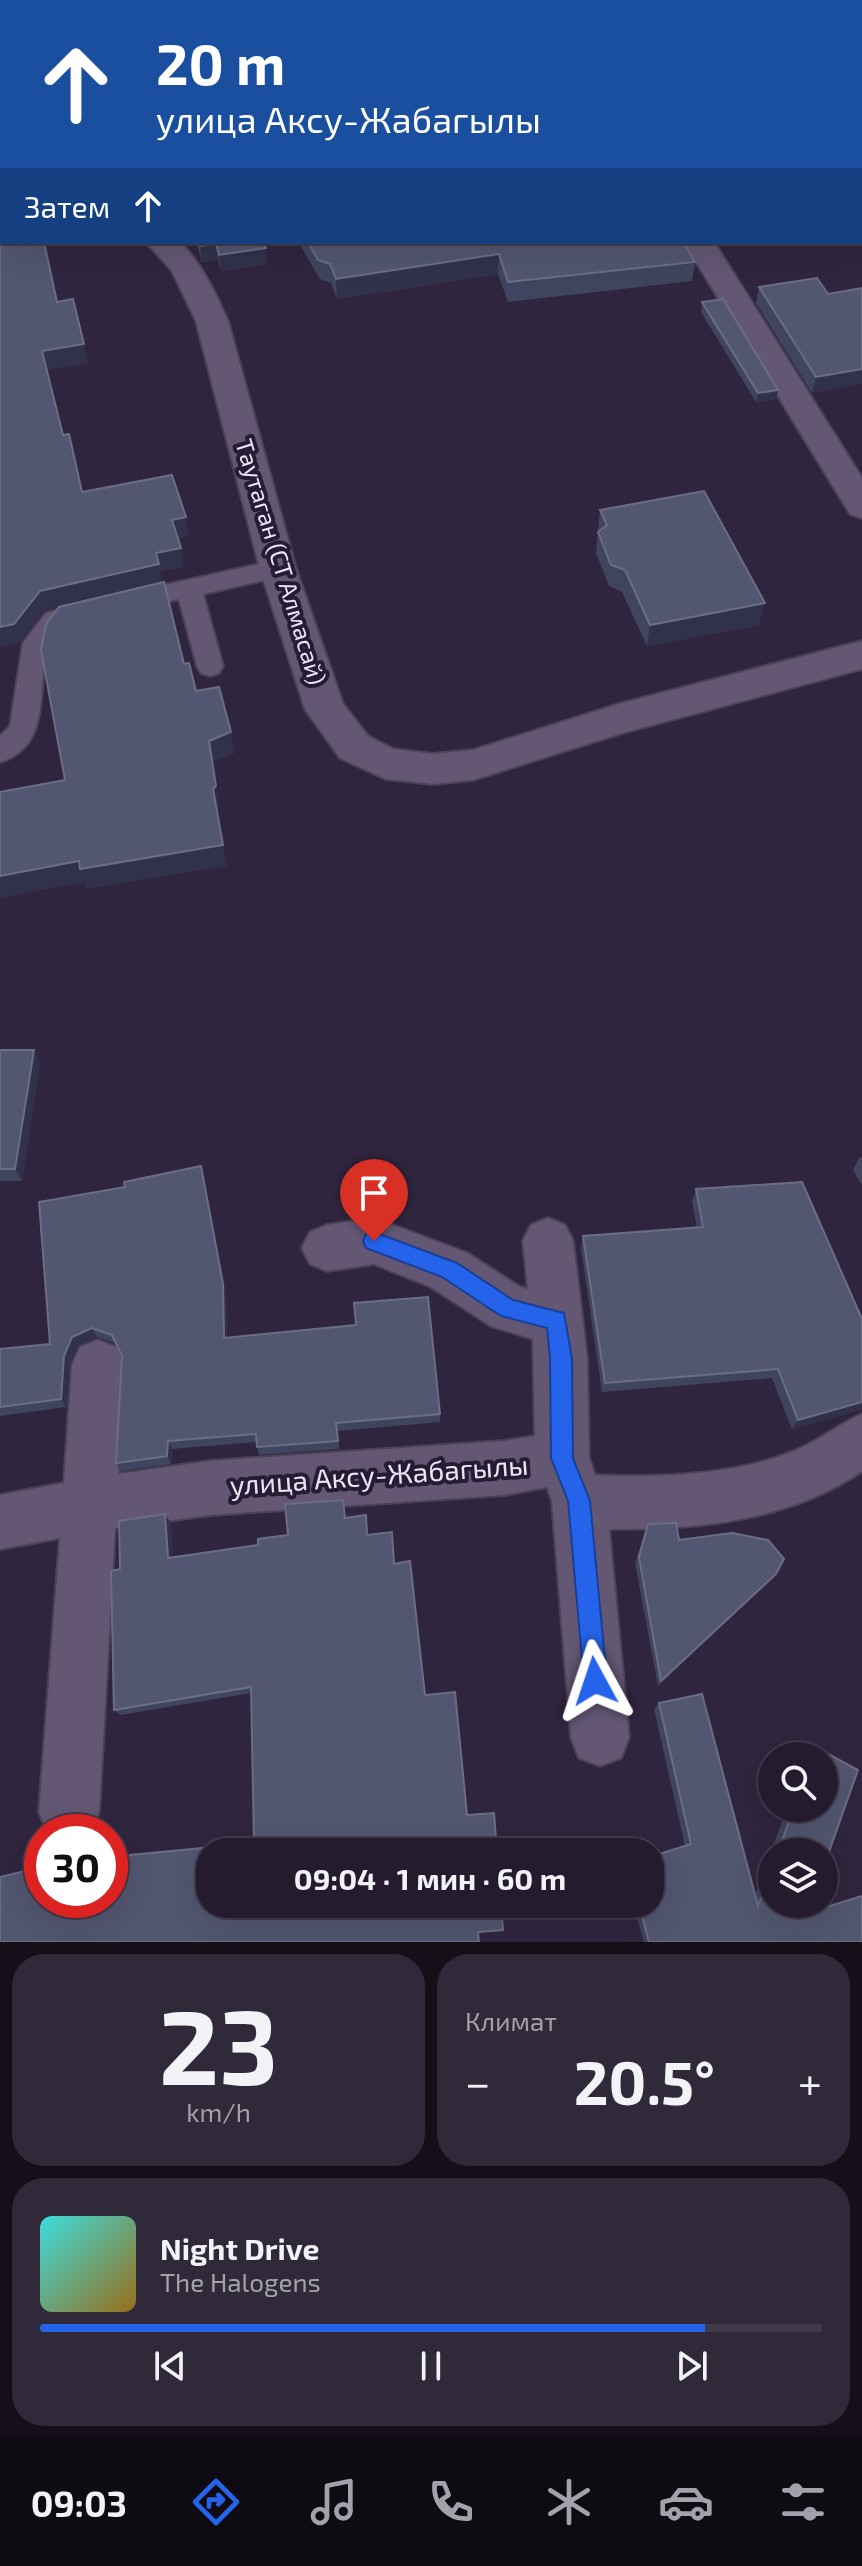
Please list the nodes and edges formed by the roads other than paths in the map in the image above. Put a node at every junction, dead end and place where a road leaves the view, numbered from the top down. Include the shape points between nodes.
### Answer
1 (164, 244) edge
2 (700, 244) edge
3 (862, 506) edge
4 (278, 569) junction
5 (189, 588) junction
6 (862, 655) edge
7 (210, 666) dead end
8 (0, 752) edge
9 (548, 1241) dead end
10 (327, 1248) dead end
11 (556, 1320) junction
12 (98, 1365) dead end
13 (862, 1440) edge
14 (570, 1480) junction
15 (91, 1505) junction
16 (0, 1522) edge
17 (600, 1737) dead end
18 (69, 1812) dead end

1 - 4 street, Таутаган (СТ Алмасай) via 196,283 212,321
2 - 3 street
4 - 5 lane
4 - 6 street, Таутаган (СТ Алмасай) via 325,709 354,747 386,764 433,769 473,765 619,719
5 - 7 lane
5 - 8 lane via 55,619 36,643 23,730
9 - 11 street
10 - 11 street via 374,1241 449,1270 509,1309
11 - 14 street
12 - 15 street
13 - 14 street, улица Аксу-Жабагылы via 812,1471 753,1489 643,1505
14 - 15 street, улица Аксу-Жабагылы via 504,1468 210,1488
14 - 17 street
15 - 16 street, улица Аксу-Жабагылы
15 - 18 street

